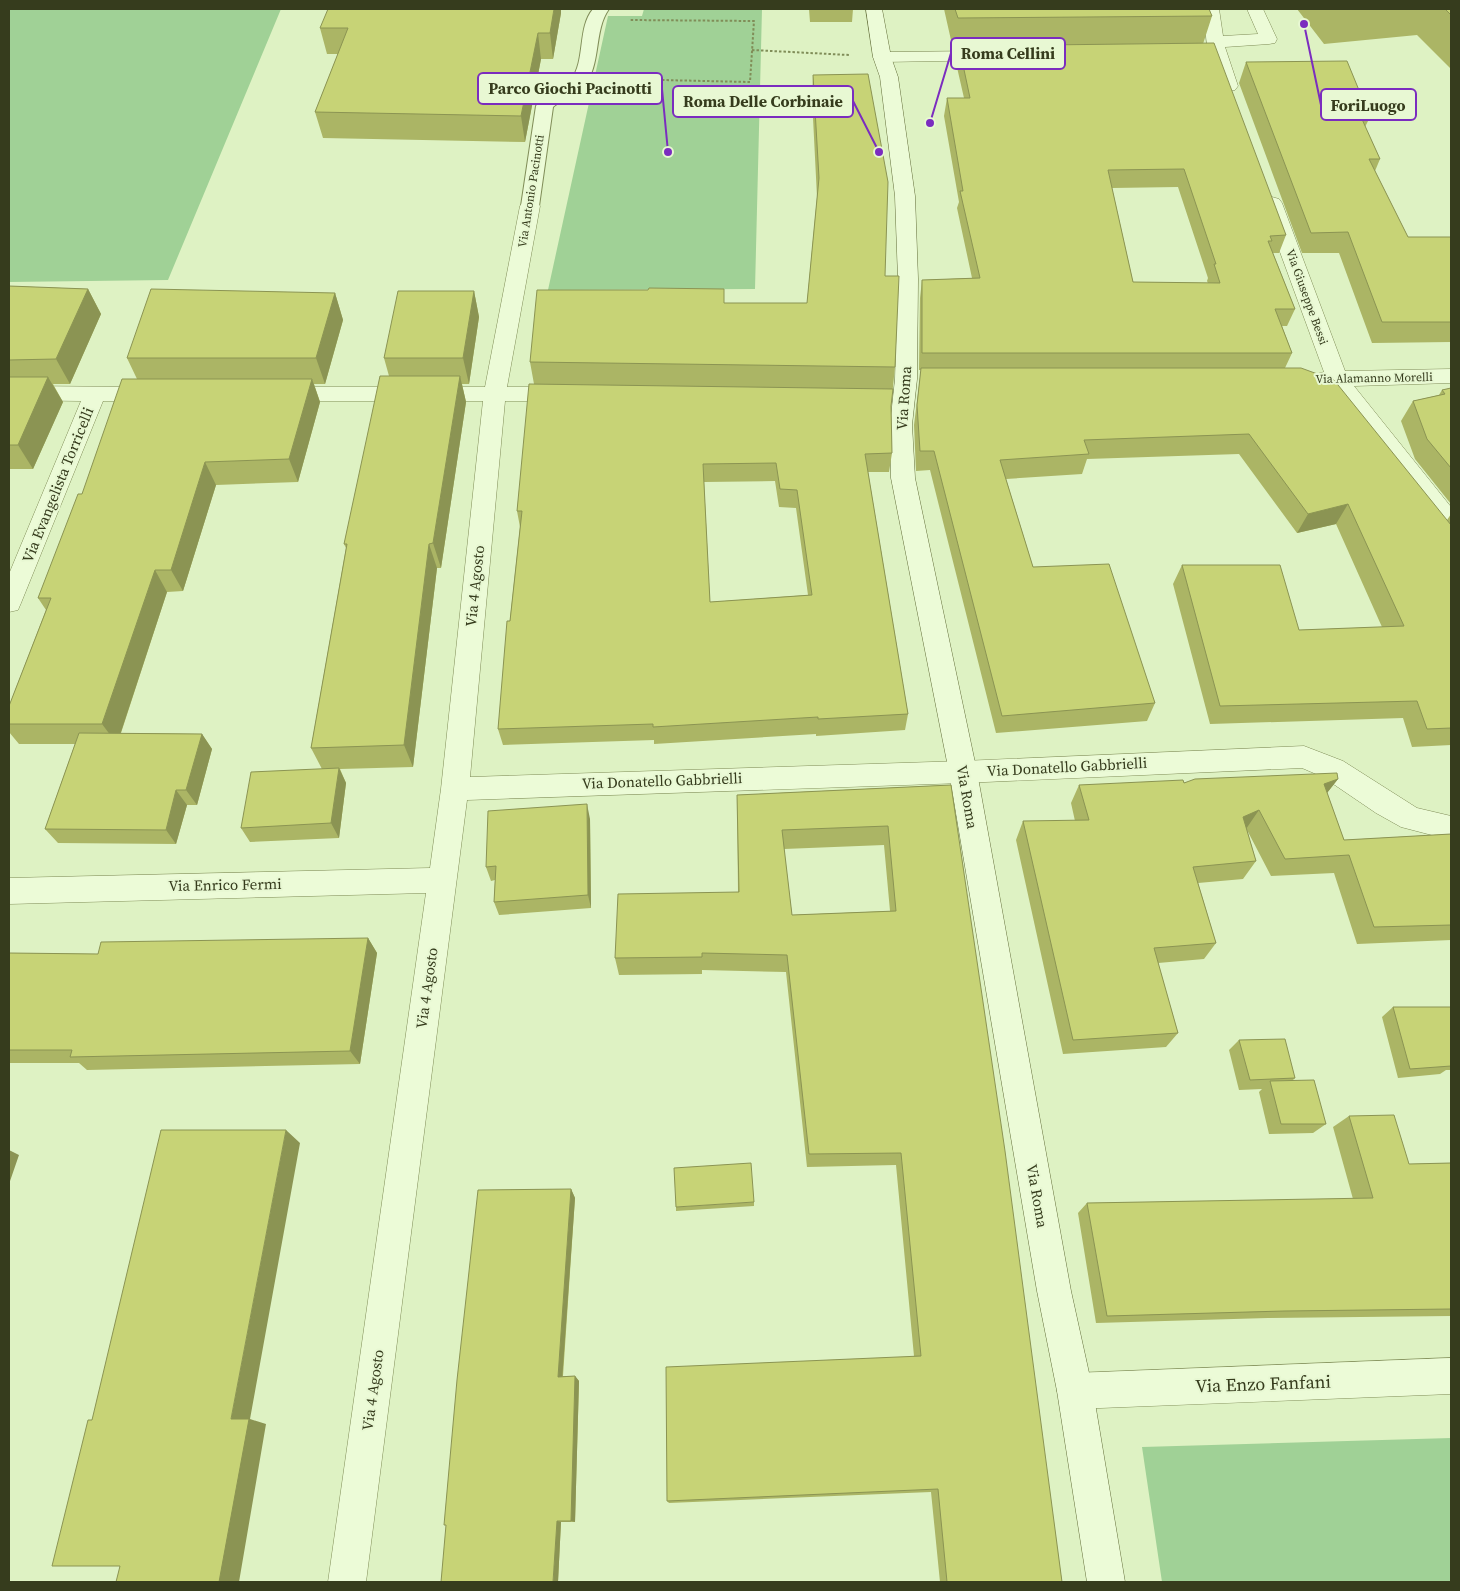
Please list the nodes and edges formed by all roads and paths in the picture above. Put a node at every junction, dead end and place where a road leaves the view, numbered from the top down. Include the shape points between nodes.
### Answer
1 (874, 9) edge
2 (1211, 9) edge
3 (1255, 9) edge
4 (598, 14) edge
5 (752, 50) junction
6 (1210, 50) junction
7 (1009, 56) edge
8 (882, 57) junction
9 (582, 78) junction
10 (1234, 101) edge
11 (1265, 184) edge
12 (530, 206) joint
13 (1451, 376) edge
14 (1308, 379) edge
15 (1338, 379) junction
16 (494, 393) junction
17 (9, 394) edge
18 (95, 394) junction
19 (175, 394) edge
20 (255, 394) edge
21 (580, 394) edge
22 (1451, 523) edge
23 (9, 603) edge
24 (963, 772) junction
25 (454, 789) junction
26 (1451, 828) edge
27 (442, 880) junction
28 (9, 891) edge
29 (1451, 1376) edge
30 (1075, 1391) junction
31 (347, 1582) edge
32 (1106, 1582) edge

1 - 8 street, Via Roma
2 - 6 street
3 - 6 street via 1269,39
4 - 5 path via 754,21
4 - 9 street
5 - 8 path
5 - 9 path via 750,82
6 - 10 street
7 - 8 street
8 - 24 street, Via Roma via 889,77 905,196 908,249 902,478
9 - 12 street, Via Antonio Pacinotti via 545,106
11 - 15 street, Via Giuseppe Bessi
12 - 16 street, Via Antonio Pacinotti
13 - 15 street, Via Alamanno Morelli
14 - 15 street, Via Alamanno Morelli
15 - 22 street, Via Giuseppe Bessi
16 - 20 street
16 - 21 street
16 - 25 street, Via 4 Agosto
17 - 18 street
18 - 19 street
18 - 23 street, Via Evangelista Torricelli
24 - 25 street, Via Donatello Gabbrielli
24 - 26 street, Via Donatello Gabbrielli via 1304,757 1333,769 1411,819
24 - 30 street, Via Roma via 1054,1291
25 - 27 street, Via 4 Agosto
27 - 28 street, Via Enrico Fermi
27 - 31 street, Via 4 Agosto
29 - 30 street, Via Enzo Fanfani
30 - 32 street, Via Roma

